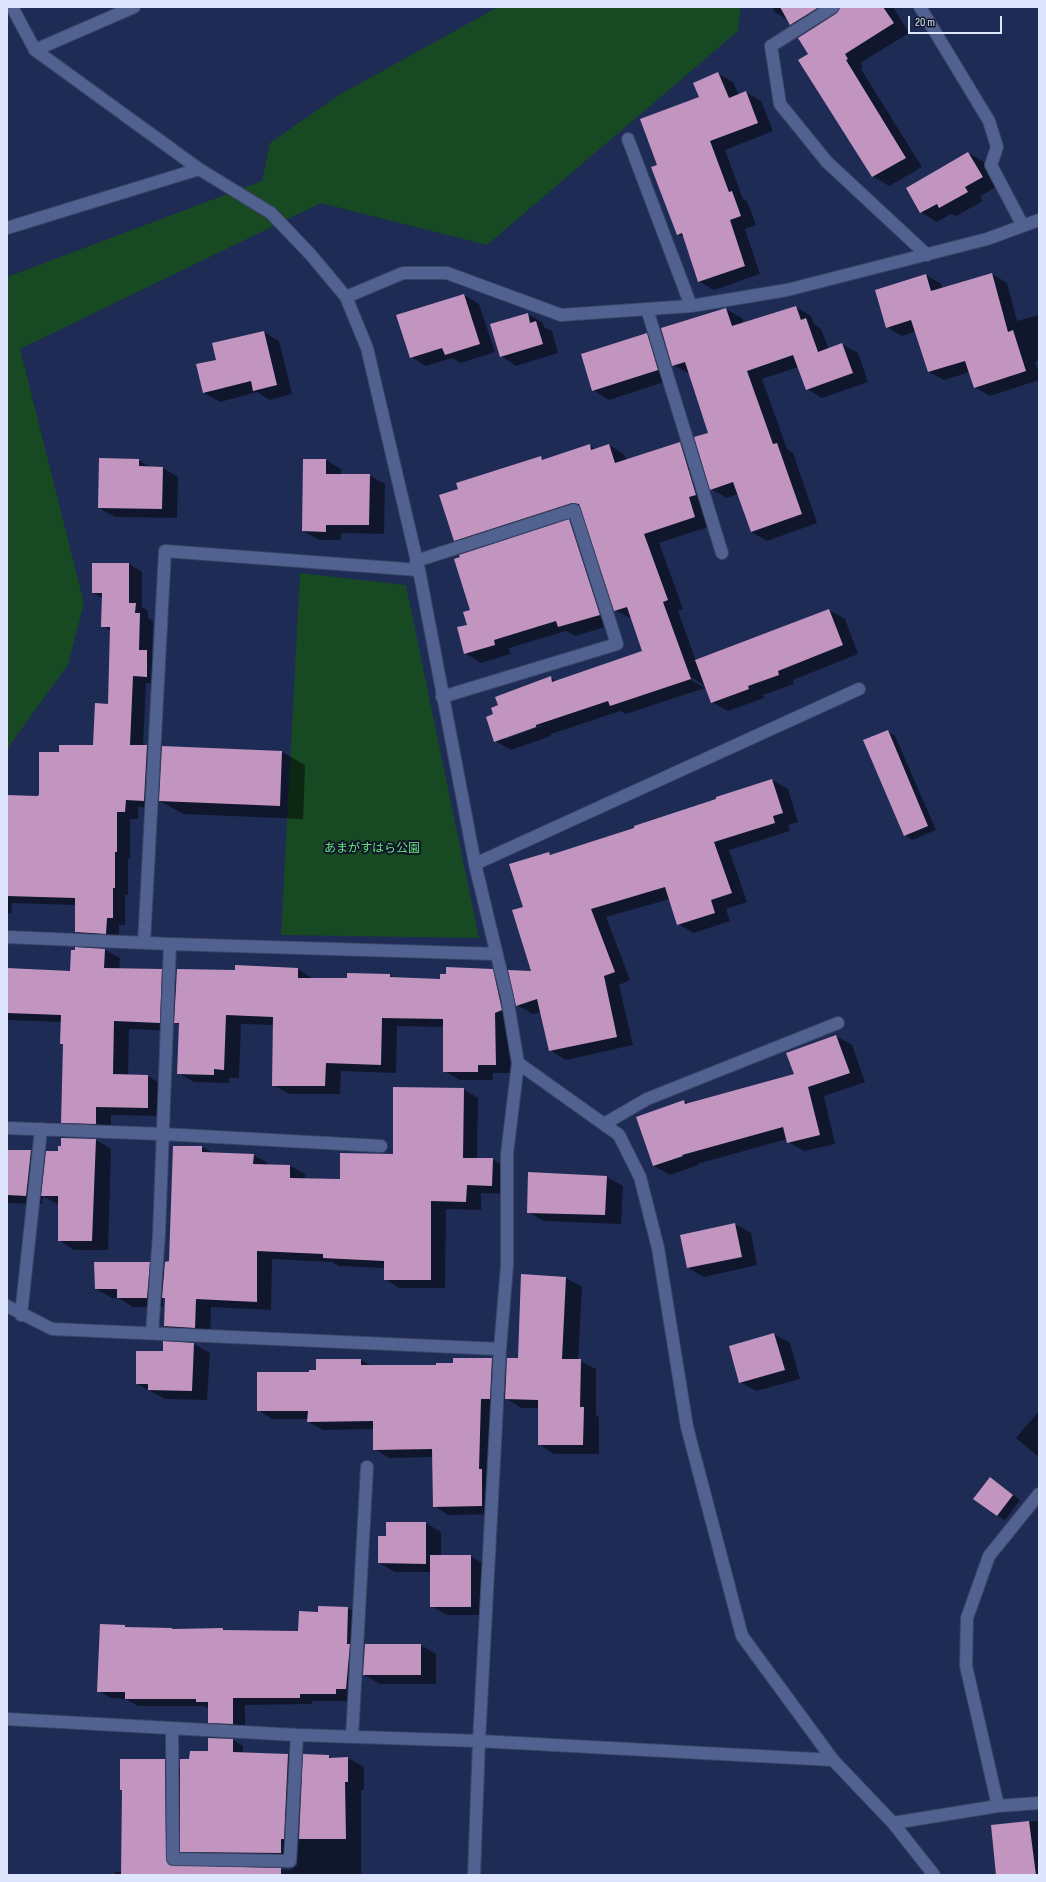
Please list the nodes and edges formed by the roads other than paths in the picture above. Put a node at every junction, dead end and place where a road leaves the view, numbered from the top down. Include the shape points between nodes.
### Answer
1 (12, 7) edge
2 (134, 7) edge
3 (833, 7) edge
4 (920, 7) edge
5 (36, 50) junction
6 (628, 139) dead end
7 (199, 169) junction
8 (1039, 220) edge
9 (1023, 226) junction
10 (7, 228) edge
11 (927, 255) junction
12 (346, 297) junction
13 (691, 306) junction
14 (647, 309) junction
15 (722, 553) dead end
16 (418, 566) junction
17 (859, 689) dead end
18 (442, 697) junction
19 (475, 864) junction
20 (7, 937) edge
21 (144, 943) junction
22 (170, 944) junction
23 (497, 954) junction
24 (838, 1023) dead end
25 (518, 1063) junction
26 (604, 1124) junction
27 (7, 1128) edge
28 (41, 1129) junction
29 (162, 1134) junction
30 (381, 1146) dead end
31 (7, 1306) edge
32 (21, 1315) junction
33 (152, 1333) junction
34 (500, 1349) junction
35 (367, 1468) dead end
36 (1039, 1494) edge
37 (7, 1719) edge
38 (172, 1728) junction
39 (296, 1735) junction
40 (352, 1737) junction
41 (479, 1741) junction
42 (833, 1760) junction
43 (1039, 1803) edge
44 (998, 1806) junction
45 (893, 1823) junction
46 (474, 1875) edge
47 (934, 1875) edge

1 - 5 street
2 - 5 street
3 - 11 street via 771,46 780,104 827,162
4 - 9 street via 989,121 997,147 991,165
5 - 7 street
6 - 13 street
7 - 10 street
7 - 12 street via 271,213
8 - 9 street
9 - 11 street via 988,239
11 - 13 street via 787,290
12 - 14 street via 403,273 447,273 561,315
12 - 16 street via 367,348
13 - 14 street
14 - 15 street
16 - 18 street
16 - 18 street via 574,510 616,644
16 - 21 street via 164,551
17 - 19 street
18 - 19 street
19 - 23 street
20 - 21 street
21 - 22 street
22 - 23 street
22 - 29 street
23 - 25 street
24 - 26 street via 647,1099
25 - 26 street
25 - 34 street via 507,1154 507,1266
26 - 42 street via 619,1135 640,1177 658,1248 687,1427 742,1636
27 - 28 street
28 - 29 street
28 - 32 street
29 - 30 street
29 - 33 street via 159,1234
31 - 32 street
32 - 33 street via 52,1329
33 - 34 street
34 - 41 street
35 - 40 street
36 - 44 street via 989,1556 967,1618 966,1666
37 - 38 street
38 - 39 street
38 - 39 street via 173,1859 290,1861
39 - 40 street
40 - 41 street
41 - 42 street
41 - 46 street
42 - 45 street
43 - 44 street
44 - 45 street
45 - 47 street

